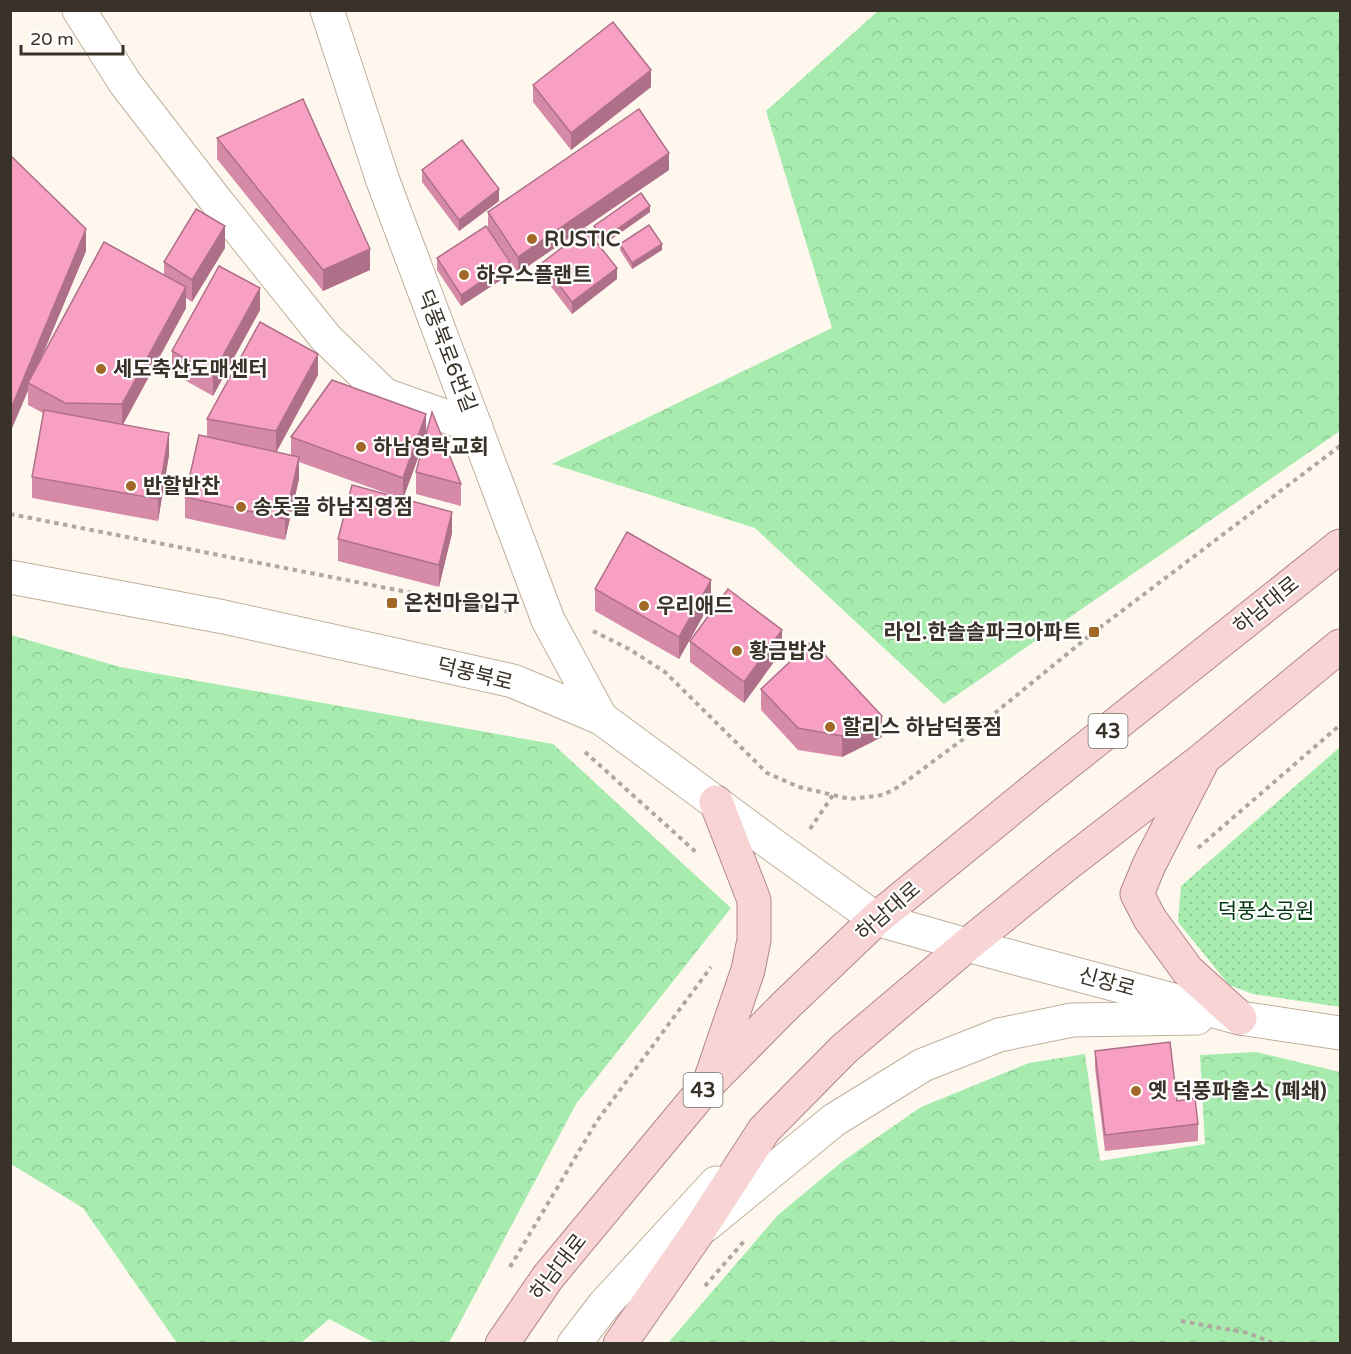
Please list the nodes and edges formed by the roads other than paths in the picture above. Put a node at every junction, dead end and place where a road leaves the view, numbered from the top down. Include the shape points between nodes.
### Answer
1 (79, 10) edge
2 (327, 10) edge
3 (476, 427) junction
4 (1341, 546) edge
5 (10, 577) edge
6 (1334, 649) edge
7 (601, 718) junction
8 (1203, 759) junction
9 (716, 802) junction
10 (876, 919) junction
11 (967, 945) junction
12 (1240, 1018) junction
13 (1341, 1033) edge
14 (709, 1083) junction
15 (764, 1130) junction
16 (698, 1232) junction
17 (548, 1277) junction
18 (502, 1344) edge
19 (522, 1344) edge
20 (574, 1344) edge
21 (620, 1344) edge

1 - 3 street via 132,92 326,338 385,395
2 - 3 street, 덕풍북로6번길 via 383,181
3 - 7 street, 덕풍북로6번길 via 548,620
4 - 10 main road, 하남대로 / 43
5 - 7 street, 덕풍북로 via 224,617 513,681
6 - 8 main road
7 - 9 street, 덕풍북로
8 - 11 main road
8 - 12 main road via 1137,894 1150,920 1188,971
9 - 10 street, 덕풍북로
9 - 14 main road via 754,900 754,940 748,970
10 - 11 street, 신장로
10 - 14 main road, 하남대로 / 43
11 - 12 street, 신장로
11 - 15 main road via 844,1049
12 - 13 street, 신장로
12 - 16 street via 1072,1020 999,1035 923,1065 834,1120
14 - 17 main road, 하남대로 / 43
15 - 16 main road
15 - 20 street via 604,1305
16 - 21 main road
17 - 18 main road, 하남대로 / 43
17 - 19 street

